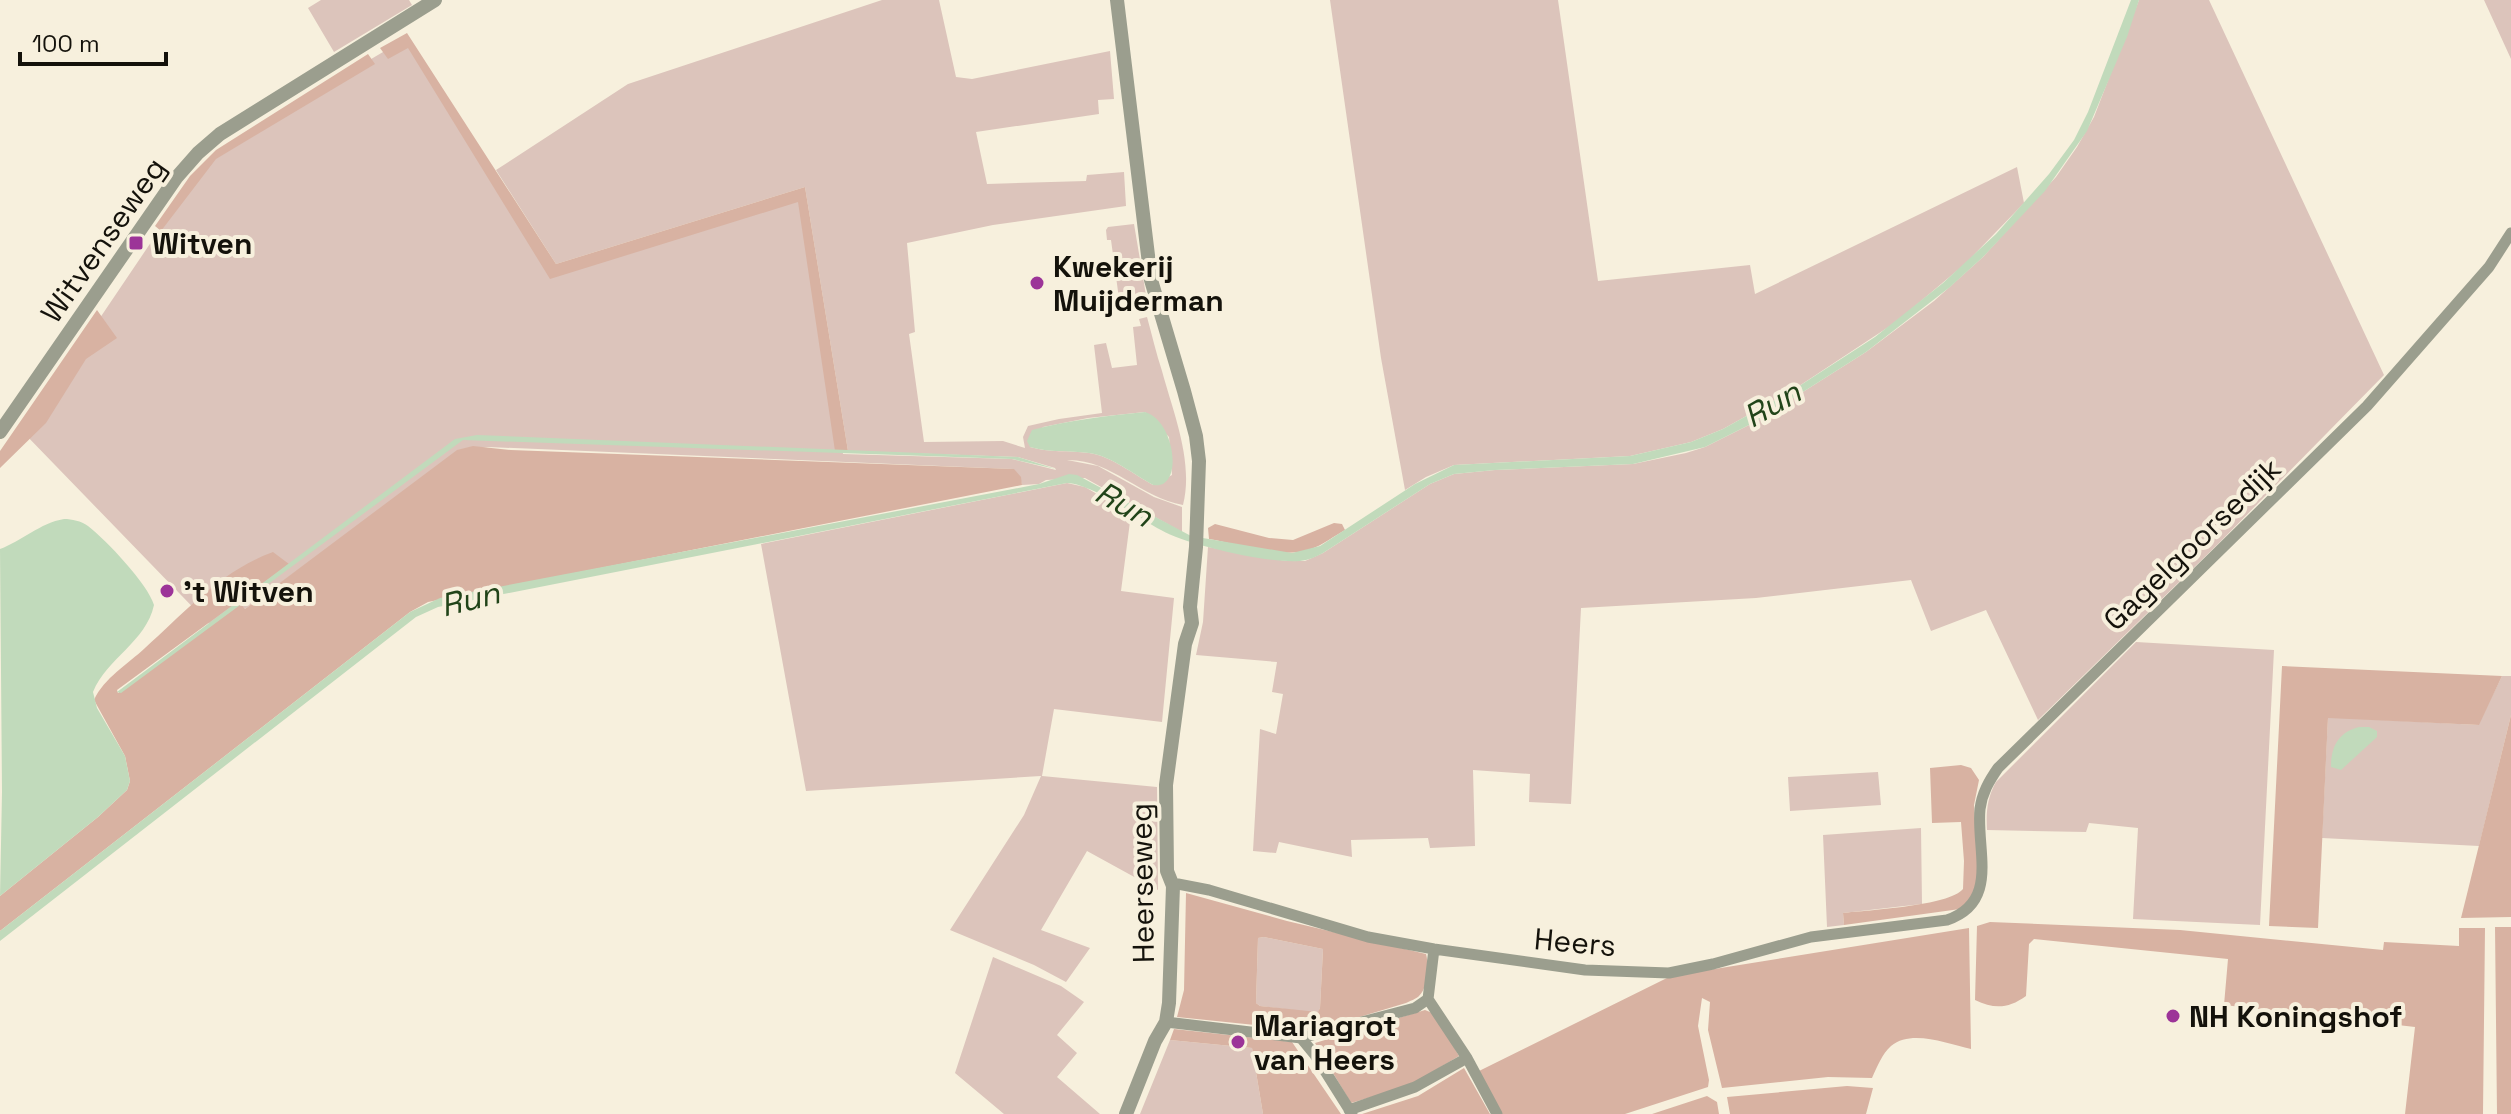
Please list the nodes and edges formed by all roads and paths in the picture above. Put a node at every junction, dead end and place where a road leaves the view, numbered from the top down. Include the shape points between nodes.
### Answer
1 (435, 0) edge
2 (1117, 0) edge
3 (2511, 233) edge
4 (0, 432) edge
5 (1173, 886) junction
6 (1970, 913) joint
7 (1434, 949) junction
8 (1428, 999) junction
9 (1166, 1022) junction
10 (1301, 1038) junction
11 (1467, 1058) junction
12 (1350, 1112) edge
13 (1126, 1114) edge
14 (1497, 1114) edge

1 - 4 street, Witvenseweg via 220,134 198,153
2 - 5 street, Heerseweg via 1151,280 1199,461 1190,607 1182,624 1185,644 1166,785 1167,871
3 - 6 street, Gagelgoorsedijk via 2480,278 2367,406 1998,768 1982,798 1981,886
5 - 7 street, Heers via 1209,890 1368,937
5 - 9 street, Heerseweg
6 - 7 street, Heers via 1811,937 1669,973 1585,970
7 - 8 street
8 - 10 street via 1415,1008
8 - 11 street
9 - 10 street
9 - 13 street, Heerseweg
10 - 12 street
11 - 12 street via 1415,1087
11 - 14 street

